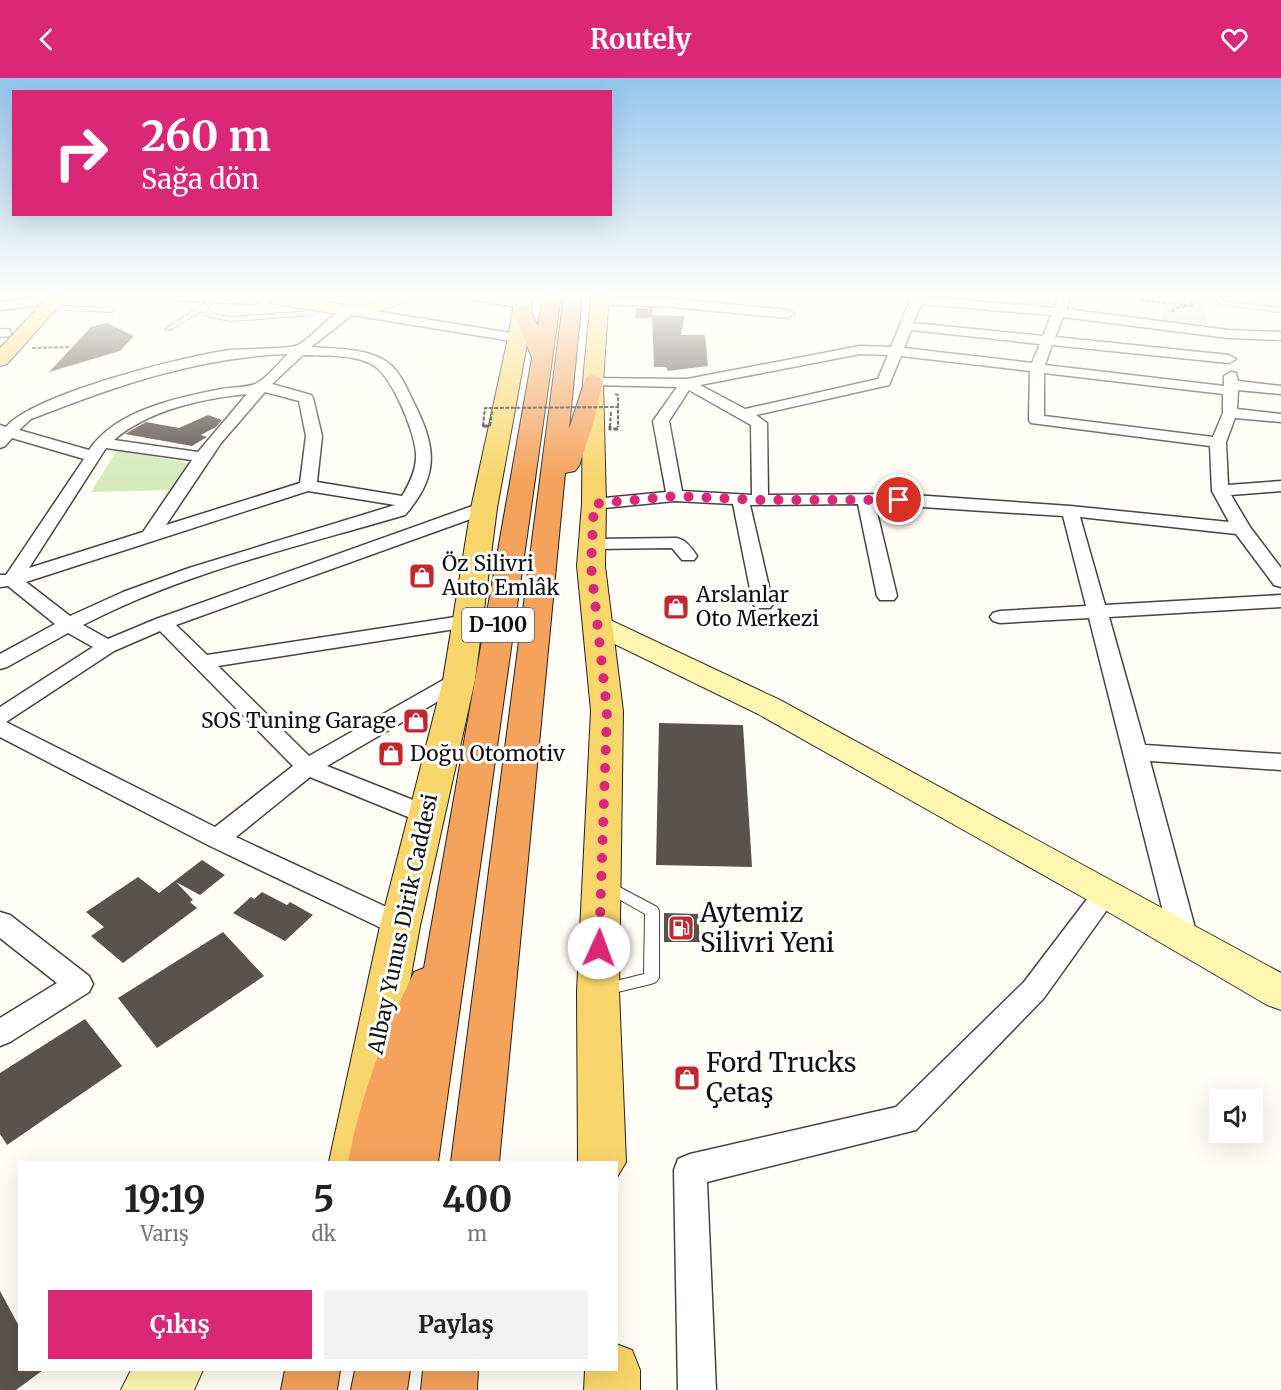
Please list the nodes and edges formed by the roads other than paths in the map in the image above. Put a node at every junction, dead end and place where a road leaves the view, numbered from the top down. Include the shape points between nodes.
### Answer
1 (210, 357) edge
2 (294, 357) edge
3 (358, 357) edge
4 (518, 357) edge
5 (521, 357) edge
6 (579, 357) edge
7 (601, 357) edge
8 (822, 357) edge
9 (894, 357) edge
10 (951, 357) edge
11 (1041, 357) edge
12 (1212, 357) edge
13 (1229, 359) joint
14 (1037, 367) junction
15 (687, 383) junction
16 (263, 387) junction
17 (606, 388) junction
18 (1232, 388) junction
19 (1281, 390) edge
20 (190, 400) junction
21 (1230, 413) junction
22 (743, 414) junction
23 (222, 415) junction
24 (1281, 418) edge
25 (3, 435) edge
26 (1218, 442) junction
27 (97, 449) junction
28 (201, 457) junction
29 (308, 486) junction
30 (1281, 486) edge
31 (1220, 491) junction
32 (675, 496) junction
33 (740, 500) junction
34 (760, 500) junction
35 (866, 500) junction
36 (408, 502) junction
37 (550, 503) junction
38 (594, 504) junction
39 (484, 508) junction
40 (1070, 511) junction
41 (1242, 529) junction
42 (150, 535) junction
43 (592, 544) junction
44 (688, 556) dead end
45 (1280, 576) edge
46 (6, 581) edge
47 (887, 596) dead end
48 (1281, 601) edge
49 (763, 604) dead end
50 (1098, 611) junction
51 (1000, 617) dead end
52 (468, 621) junction
53 (163, 623) junction
54 (68, 624) junction
55 (598, 625) junction
56 (107, 647) junction
57 (202, 662) junction
58 (0, 663) edge
59 (459, 680) junction
60 (0, 717) edge
61 (0, 728) edge
62 (1136, 753) junction
63 (1281, 762) edge
64 (307, 767) junction
65 (427, 815) junction
66 (217, 839) junction
67 (602, 883) junction
68 (1106, 893) junction
69 (0, 922) edge
70 (400, 926) junction
71 (1184, 939) junction
72 (447, 954) junction
73 (598, 991) junction
74 (1281, 993) edge
75 (0, 1033) edge
76 (353, 1161) edge
77 (372, 1161) edge
78 (414, 1161) edge
79 (475, 1161) edge
80 (602, 1161) edge
81 (176, 1371) edge
82 (313, 1371) edge
83 (382, 1371) edge
84 (451, 1371) edge
85 (461, 1371) edge
86 (612, 1371) edge
87 (148, 1390) edge
88 (309, 1390) edge
89 (380, 1390) edge
90 (449, 1390) edge
91 (462, 1390) edge
92 (612, 1390) edge
93 (697, 1390) edge

1 - 25 street via 98,387 26,416
2 - 16 street
3 - 36 street via 382,365 404,397 424,452 421,473
4 - 39 main road, Albay Yunus Dirik Caddesi
5 - 72 highway, D-100
6 - 37 highway, D-100
7 - 17 main road
8 - 15 street
9 - 22 street via 884,382
10 - 14 street
11 - 14 street
12 - 13 street
13 - 18 street
14 - 18 street
14 - 26 street via 1036,420
15 - 17 street
15 - 22 street
15 - 32 street via 661,421
16 - 20 street
16 - 23 street
16 - 29 street via 306,398 314,436
17 - 37 highway via 584,421
17 - 38 main road
18 - 19 street
18 - 21 street
20 - 23 street
20 - 27 street via 117,428
21 - 24 street
21 - 26 street
22 - 34 street via 759,423
23 - 28 street
25 - 27 street
26 - 31 street
27 - 28 street
27 - 46 street
28 - 42 street
29 - 36 street
29 - 42 street
30 - 31 street
31 - 41 street
32 - 33 street
32 - 38 street
33 - 34 street
33 - 49 street
34 - 35 street
35 - 40 street
35 - 47 street
36 - 54 street via 399,510 193,573
37 - 79 highway, D-100
38 - 43 main road
39 - 52 main road, Albay Yunus Dirik Caddesi
39 - 53 street
40 - 41 street
40 - 50 street
41 - 45 street
42 - 46 street
43 - 44 street via 677,543
43 - 55 main road
46 - 54 street
48 - 50 street
50 - 51 street
50 - 62 street
52 - 57 street
52 - 59 main road, Albay Yunus Dirik Caddesi
53 - 56 street
53 - 57 street
54 - 56 street
54 - 58 street
55 - 67 main road via 607,711
55 - 68 main road via 770,707
56 - 60 street
57 - 64 street
59 - 64 street
59 - 65 main road, Albay Yunus Dirik Caddesi
61 - 66 street
62 - 63 street
62 - 71 street
64 - 65 street
64 - 66 street
65 - 70 main road, Albay Yunus Dirik Caddesi
66 - 70 street
67 - 73 main road
67 - 73 lane via 652,911 651,978
68 - 71 main road
68 - 93 street via 1034,990 905,1120 690,1170
69 - 75 street via 79,984
70 - 76 main road, Albay Yunus Dirik Caddesi
71 - 74 main road
72 - 77 highway via 426,988 403,1050
72 - 78 highway, D-100
73 - 80 main road
81 - 87 main road
82 - 88 highway
83 - 89 highway
84 - 90 highway
85 - 91 highway
86 - 92 main road

